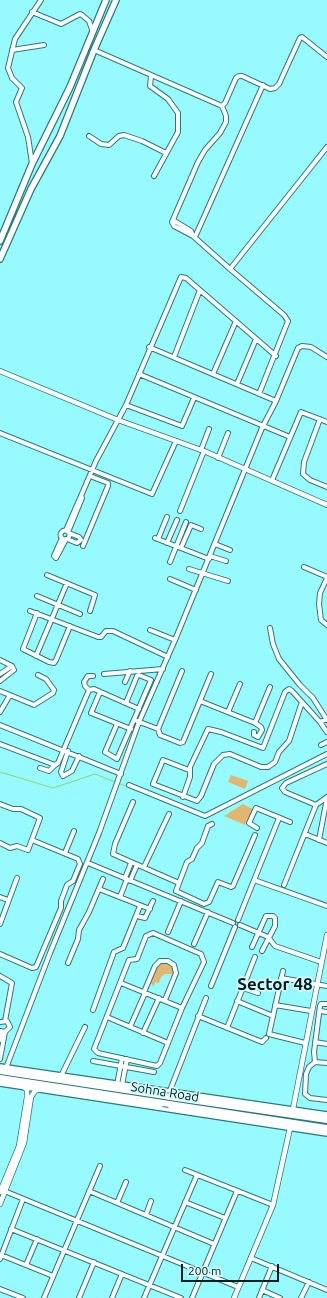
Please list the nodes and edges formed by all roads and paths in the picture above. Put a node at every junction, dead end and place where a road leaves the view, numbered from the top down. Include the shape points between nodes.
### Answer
1 (41, 0) edge
2 (106, 0) edge
3 (116, 0) edge
4 (32, 12) junction
5 (86, 17) junction
6 (98, 20) junction
7 (92, 34) junction
8 (98, 40) junction
9 (44, 45) dead end
10 (12, 50) junction
11 (94, 50) junction
12 (327, 57) edge
13 (151, 76) junction
14 (72, 81) junction
15 (80, 84) junction
16 (263, 85) junction
17 (222, 106) junction
18 (89, 136) dead end
19 (327, 147) edge
20 (166, 153) junction
21 (32, 164) junction
22 (154, 176) dead end
23 (2, 234) edge
24 (194, 236) junction
25 (10, 238) junction
26 (0, 241) edge
27 (0, 259) edge
28 (230, 269) junction
29 (200, 290) junction
30 (236, 321) junction
31 (256, 339) junction
32 (150, 347) junction
33 (276, 356) junction
34 (174, 357) junction
35 (327, 357) edge
36 (0, 371) edge
37 (139, 374) junction
38 (213, 374) junction
39 (237, 384) junction
40 (259, 394) junction
41 (194, 398) junction
42 (276, 401) junction
43 (126, 405) junction
44 (320, 419) junction
45 (118, 420) junction
46 (327, 422) edge
47 (263, 426) junction
48 (209, 429) dead end
49 (0, 433) edge
50 (228, 433) dead end
51 (290, 437) junction
52 (176, 441) junction
53 (203, 451) junction
54 (218, 458) junction
55 (92, 470) junction
56 (244, 470) junction
57 (90, 476) junction
58 (272, 478) dead end
59 (327, 487) edge
60 (327, 506) edge
61 (180, 511) dead end
62 (167, 517) dead end
63 (177, 520) dead end
64 (186, 522) dead end
65 (201, 529) dead end
66 (68, 532) junction
67 (65, 538) junction
68 (167, 543) junction
69 (215, 544) junction
70 (83, 546) dead end
71 (176, 546) junction
72 (181, 548) junction
73 (230, 550) dead end
74 (209, 558) junction
75 (226, 561) dead end
76 (170, 562) dead end
77 (304, 567) dead end
78 (189, 569) dead end
79 (202, 574) junction
80 (47, 575) dead end
81 (327, 577) edge
82 (170, 579) dead end
83 (228, 581) dead end
84 (67, 583) junction
85 (196, 590) junction
86 (37, 596) dead end
87 (58, 605) junction
88 (30, 611) dead end
89 (90, 611) dead end
90 (37, 613) junction
91 (80, 614) dead end
92 (53, 619) junction
93 (327, 625) edge
94 (70, 626) junction
95 (270, 628) dead end
96 (150, 630) dead end
97 (175, 640) junction
98 (36, 656) junction
99 (168, 657) junction
100 (0, 660) edge
101 (12, 666) junction
102 (163, 669) junction
103 (5, 671) junction
104 (130, 671) junction
105 (182, 671) dead end
106 (0, 674) edge
107 (104, 674) dead end
108 (211, 674) dead end
109 (8, 675) junction
110 (38, 675) dead end
111 (93, 676) dead end
112 (0, 681) edge
113 (126, 682) dead end
114 (240, 684) dead end
115 (270, 687) dead end
116 (89, 690) junction
117 (0, 691) edge
118 (100, 692) junction
119 (10, 694) junction
120 (200, 700) junction
121 (302, 702) junction
122 (126, 703) junction
123 (139, 709) junction
124 (0, 712) edge
125 (228, 712) junction
126 (327, 719) edge
127 (137, 721) junction
128 (320, 722) junction
129 (255, 723) junction
130 (117, 724) junction
131 (0, 725) edge
132 (131, 729) junction
133 (158, 729) junction
134 (254, 732) dead end
135 (327, 732) edge
136 (327, 742) edge
137 (0, 744) edge
138 (321, 745) dead end
139 (66, 751) junction
140 (327, 754) edge
141 (79, 756) junction
142 (327, 764) edge
143 (54, 765) junction
144 (40, 768) dead end
145 (189, 770) junction
146 (121, 774) junction
147 (129, 785) dead end
148 (183, 797) junction
149 (133, 802) dead end
150 (0, 804) edge
151 (316, 805) junction
152 (169, 814) dead end
153 (279, 818) junction
154 (290, 822) dead end
155 (212, 824) dead end
156 (257, 828) dead end
157 (74, 831) dead end
158 (305, 834) junction
159 (255, 835) dead end
160 (32, 840) junction
161 (319, 840) junction
162 (0, 843) edge
163 (327, 843) edge
164 (65, 853) junction
165 (88, 863) junction
166 (131, 863) junction
167 (137, 865) junction
168 (144, 867) junction
169 (17, 878) dead end
170 (103, 879) dead end
171 (128, 880) junction
172 (254, 880) junction
173 (179, 883) junction
174 (284, 885) dead end
175 (99, 889) junction
176 (64, 892) junction
177 (74, 896) junction
178 (0, 897) edge
179 (120, 897) junction
180 (8, 900) junction
181 (153, 901) dead end
182 (181, 901) junction
183 (140, 906) junction
184 (327, 906) edge
185 (150, 909) junction
186 (208, 912) junction
187 (137, 916) junction
188 (0, 924) edge
189 (236, 925) junction
190 (168, 932) dead end
191 (258, 932) junction
192 (327, 935) edge
193 (269, 938) junction
194 (194, 944) dead end
195 (252, 947) dead end
196 (262, 952) dead end
197 (0, 954) edge
198 (255, 957) dead end
199 (321, 962) junction
200 (68, 963) dead end
201 (283, 970) dead end
202 (0, 976) edge
203 (281, 978) junction
204 (121, 983) junction
205 (317, 985) junction
206 (211, 986) dead end
207 (327, 986) edge
208 (242, 988) junction
209 (145, 993) junction
210 (258, 993) dead end
211 (159, 998) junction
212 (206, 998) dead end
213 (165, 1000) junction
214 (237, 1001) junction
215 (327, 1004) edge
216 (275, 1005) junction
217 (182, 1008) junction
218 (93, 1010) dead end
219 (311, 1011) junction
220 (320, 1011) junction
221 (327, 1012) edge
222 (198, 1016) junction
223 (273, 1016) junction
224 (107, 1017) junction
225 (5, 1021) junction
226 (0, 1022) edge
227 (85, 1027) dead end
228 (130, 1027) junction
229 (227, 1028) junction
230 (2, 1032) edge
231 (143, 1033) junction
232 (266, 1038) dead end
233 (0, 1040) edge
234 (315, 1042) junction
235 (168, 1043) junction
236 (305, 1043) junction
237 (327, 1044) edge
238 (303, 1051) junction
239 (314, 1052) junction
240 (124, 1059) junction
241 (0, 1060) edge
242 (93, 1061) dead end
243 (315, 1062) junction
244 (327, 1063) edge
245 (122, 1067) junction
246 (2, 1069) edge
247 (154, 1072) dead end
248 (61, 1076) junction
249 (0, 1078) edge
250 (0, 1083) edge
251 (119, 1085) junction
252 (23, 1086) junction
253 (40, 1089) junction
254 (168, 1095) junction
255 (327, 1100) edge
256 (165, 1105) junction
257 (293, 1109) junction
258 (327, 1115) edge
259 (327, 1120) edge
260 (25, 1122) junction
261 (290, 1128) junction
262 (327, 1128) edge
263 (327, 1134) edge
264 (100, 1166) dead end
265 (185, 1170) dead end
266 (197, 1175) junction
267 (126, 1182) dead end
268 (2, 1191) edge
269 (89, 1191) junction
270 (237, 1191) junction
271 (23, 1198) junction
272 (151, 1201) dead end
273 (185, 1202) junction
274 (117, 1203) junction
275 (0, 1204) edge
276 (273, 1205) junction
277 (146, 1215) junction
278 (225, 1218) junction
279 (77, 1221) junction
280 (174, 1227) junction
281 (12, 1229) junction
282 (37, 1239) junction
283 (214, 1244) junction
284 (64, 1250) junction
285 (162, 1256) junction
286 (1, 1257) edge
287 (251, 1258) junction
288 (94, 1262) junction
289 (26, 1265) junction
290 (272, 1266) junction
291 (203, 1272) junction
292 (122, 1274) junction
293 (53, 1276) junction
294 (308, 1282) junction
295 (150, 1285) junction
296 (238, 1287) junction
297 (0, 1289) edge
298 (262, 1290) junction
299 (327, 1290) edge
300 (23, 1298) edge
301 (44, 1298) edge
302 (79, 1298) edge
303 (112, 1298) edge
304 (144, 1298) edge
305 (181, 1298) edge
306 (192, 1298) edge
307 (234, 1298) edge
308 (259, 1298) edge
309 (280, 1298) edge
310 (301, 1298) edge

1 - 4 street
2 - 6 main road
3 - 8 main road
4 - 5 street via 61,24 80,14
4 - 10 street via 15,39
5 - 6 street
5 - 7 street
6 - 7 main road
7 - 8 main road
7 - 14 main road
8 - 11 main road
9 - 10 street
10 - 21 street via 8,68 12,78 22,86 16,102 28,137
11 - 13 street
11 - 15 main road
12 - 16 street via 302,37 279,84 273,89
13 - 17 street
13 - 20 street via 150,86 168,99 178,111 178,130
14 - 15 main road
14 - 21 main road
15 - 25 main road via 60,136 31,189
16 - 17 street via 242,76 236,78
16 - 24 street
17 - 24 street via 226,122 201,156 173,220 190,230
18 - 20 street via 101,144 109,145 124,135 146,142
19 - 28 street
20 - 22 street
21 - 23 main road
23 - 25 street
23 - 26 main road
24 - 28 street
25 - 27 main road
28 - 33 street via 288,321
29 - 30 street
29 - 32 street via 181,277
29 - 34 street
30 - 31 street
30 - 38 street
31 - 33 street
31 - 39 street
32 - 34 street
32 - 37 street
33 - 40 street
34 - 38 street
35 - 42 street via 311,347 298,348
36 - 45 street
37 - 41 street
37 - 43 street
38 - 39 street
39 - 40 street
40 - 42 street
41 - 43 street via 182,426
41 - 47 street
42 - 47 street
43 - 45 street
44 - 46 street
44 - 51 street via 301,412
44 - 59 street via 303,470 306,478
45 - 52 street
45 - 55 street
47 - 51 street
47 - 56 street
48 - 53 street
49 - 55 street
50 - 54 street
51 - 58 street
52 - 53 street
52 - 55 street via 152,494
53 - 54 street
53 - 61 street
54 - 56 street
55 - 57 street
56 - 60 street
56 - 69 street
57 - 66 street
57 - 70 street via 108,483 108,486
62 - 68 street via 156,539
63 - 68 street
64 - 71 street
65 - 72 street via 191,526
66 - 67 street
66 - 67 street via 61,534
66 - 67 street via 81,540 77,543
68 - 71 street
69 - 73 street
69 - 74 street
71 - 72 street
71 - 76 street
72 - 74 street
74 - 75 street
74 - 79 street
77 - 81 street
78 - 79 street
79 - 83 street
79 - 85 street
80 - 84 street
81 - 93 street via 320,593 319,604 321,620
82 - 85 street
84 - 87 street
84 - 89 street via 95,595
85 - 97 street
86 - 87 street
87 - 91 street
87 - 92 street
88 - 90 street
90 - 92 street
90 - 98 street via 23,649
92 - 94 street
92 - 98 street
94 - 98 street via 54,662
94 - 99 street via 101,638 106,631 113,631
95 - 126 street via 279,659 313,698
96 - 97 street
97 - 99 street
99 - 102 street
100 - 101 street
101 - 103 street
101 - 109 street via 14,670
102 - 104 street
102 - 127 street
103 - 106 street
103 - 109 street
104 - 107 street
104 - 113 street
105 - 133 street
108 - 120 street
109 - 112 street
110 - 119 street via 46,679 54,690 53,693 34,705
111 - 116 street via 88,676 84,682
114 - 125 street
115 - 129 street
116 - 118 street
116 - 139 street
117 - 119 street
118 - 122 street
118 - 130 street via 91,713
119 - 124 street
120 - 125 street
120 - 133 street via 182,743 160,735
121 - 128 street
121 - 145 street via 292,690 286,691 263,748 208,729
121 - 148 street via 289,741 272,765 261,767 230,754 223,755 214,764 197,801
122 - 123 street
122 - 123 street via 136,676 150,679
123 - 127 street
125 - 129 street
126 - 128 street
127 - 132 street
127 - 133 street
127 - 146 street
128 - 135 street
129 - 134 street via 262,730 258,737
130 - 132 street
130 - 132 street via 105,752 117,758
131 - 139 street
136 - 138 street
137 - 143 street
139 - 141 street
139 - 141 street via 62,776 72,772
139 - 143 street
140 - 147 street via 205,816
141 - 146 street
142 - 151 street via 286,782 282,788 285,792
143 - 144 street via 49,771
145 - 148 street via 190,777
145 - 148 street via 163,760 153,783
146 - 165 street
149 - 166 street via 112,852
150 - 160 street via 39,817
151 - 158 street
151 - 161 street via 327,798
152 - 168 street
153 - 154 street
153 - 156 street via 256,808 249,823
153 - 172 street
155 - 173 street via 208,826 202,843 187,862
157 - 164 street
158 - 161 street
158 - 174 street
159 - 173 street via 233,886 218,882 206,904 178,892
160 - 162 street via 27,850 17,846 10,848
160 - 164 street
161 - 163 street
164 - 176 street via 80,862 73,881 67,884
165 - 171 street
165 - 177 street
166 - 167 street
166 - 171 street
167 - 168 street
167 - 171 street
168 - 173 street
169 - 180 street
170 - 175 street
171 - 179 street
171 - 182 street
172 - 184 street
172 - 189 street
175 - 179 street
175 - 200 street via 79,930
176 - 177 street
176 - 197 street via 61,908 36,967 32,968
177 - 246 street
178 - 180 street
179 - 183 street
180 - 188 street
181 - 185 street
182 - 186 street
182 - 190 street
183 - 185 street
183 - 187 street
185 - 187 street via 145,918
186 - 189 street
186 - 194 street
187 - 218 street via 123,948 114,952
189 - 191 street
189 - 206 street
191 - 193 street
191 - 193 street via 266,916 273,916 276,920
191 - 195 street
192 - 199 street
193 - 196 street
193 - 199 street via 275,946
198 - 208 street
199 - 205 street
201 - 203 street
202 - 225 street via 12,983
203 - 205 street
203 - 216 street
204 - 209 street
204 - 217 street via 129,960 137,958 146,936 153,933 203,957 204,962
204 - 224 street
205 - 207 street
205 - 219 street
208 - 210 street
208 - 214 street
209 - 211 street
209 - 213 street via 155,966 160,961 168,961 174,965 176,973
209 - 228 street
211 - 213 street
211 - 231 street via 154,1004
212 - 222 street
213 - 217 street
214 - 223 street
214 - 229 street
215 - 220 street via 321,1004
216 - 219 street
216 - 223 street
217 - 235 street
219 - 236 street
220 - 221 street
220 - 234 street
222 - 229 street
222 - 254 street
223 - 236 street via 269,1034
224 - 228 street
224 - 240 street via 94,1049 98,1054
225 - 226 street
225 - 230 street via 10,1026
227 - 248 street
228 - 231 street
229 - 232 street via 262,1042
230 - 233 street
230 - 241 street
231 - 235 street
234 - 237 street
234 - 239 street
235 - 240 street via 159,1065
236 - 238 street
238 - 239 street
238 - 257 street
239 - 243 street
240 - 245 street
242 - 245 street
243 - 244 street
243 - 255 street via 306,1074 305,1094 310,1098
245 - 247 street
245 - 251 street
246 - 248 main road
246 - 254 highway, Sohna Road
248 - 251 main road
249 - 256 highway, Sohna Road
250 - 252 main road
251 - 254 main road
252 - 253 main road
252 - 260 street via 27,1090
253 - 256 main road
253 - 260 street via 31,1097
254 - 256 street
254 - 257 main road
254 - 259 highway, Sohna Road
256 - 261 main road
256 - 262 highway, Sohna Road
257 - 258 main road
260 - 268 street via 24,1143
261 - 263 main road
261 - 276 street
264 - 269 street
265 - 266 street
266 - 270 street
266 - 273 street
267 - 274 street
268 - 271 street
268 - 275 street
269 - 274 street
269 - 279 street
270 - 276 street
270 - 278 street
271 - 279 street
271 - 281 street
272 - 277 street
273 - 278 street
273 - 280 street
274 - 277 street
276 - 287 street
277 - 280 street
278 - 283 street
279 - 284 street
279 - 285 street
280 - 283 street
280 - 285 street
281 - 282 street
281 - 286 street
282 - 284 street
282 - 289 street
283 - 291 street
284 - 288 street
284 - 293 street
285 - 291 street
285 - 295 street
286 - 289 street
287 - 290 street
287 - 296 street
288 - 292 street
288 - 302 street
289 - 293 street
290 - 294 street
290 - 298 street
291 - 296 street
291 - 306 street
292 - 295 street
292 - 303 street
293 - 301 street
294 - 299 street
294 - 310 street
295 - 304 street
295 - 305 street
296 - 307 street
297 - 300 street
298 - 308 street
298 - 309 street

